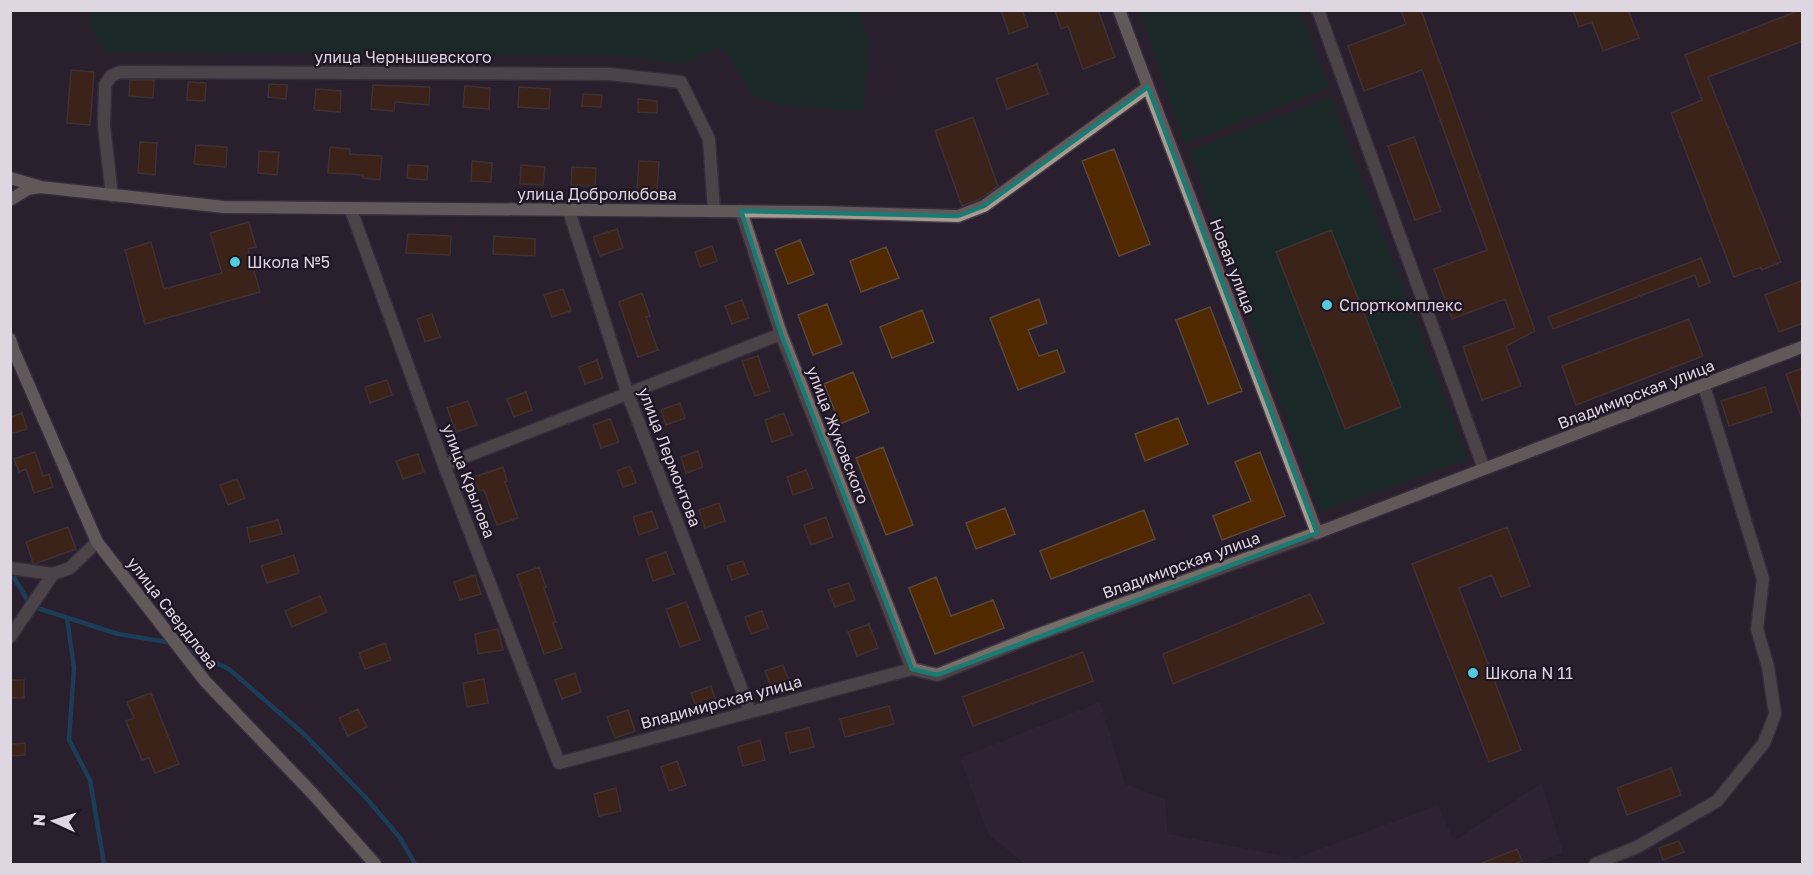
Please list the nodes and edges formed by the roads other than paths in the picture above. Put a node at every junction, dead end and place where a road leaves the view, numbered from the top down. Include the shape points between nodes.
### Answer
1 (1119, 10) edge
2 (1318, 10) edge
3 (1148, 87) junction
4 (10, 178) edge
5 (40, 187) junction
6 (112, 196) junction
7 (10, 200) edge
8 (351, 210) junction
9 (569, 211) junction
10 (714, 211) junction
11 (741, 211) junction
12 (781, 334) junction
13 (10, 339) edge
14 (1803, 347) edge
15 (1704, 386) junction
16 (628, 395) junction
17 (444, 465) junction
18 (1484, 469) junction
19 (1317, 533) junction
20 (97, 542) junction
21 (10, 568) edge
22 (53, 574) junction
23 (10, 637) edge
24 (912, 669) junction
25 (750, 711) junction
26 (559, 763) joint
27 (375, 864) edge
28 (1595, 864) edge

1 - 3 street, Новая улица
2 - 18 street
3 - 11 street, улица Добролюбова via 984,206 958,216
3 - 19 street, Новая улица
4 - 5 street
5 - 6 street, улица Добролюбова
5 - 7 street, улица Добролюбова
6 - 8 street, улица Добролюбова via 224,207
6 - 10 street, улица Чернышевского via 104,126 105,85 120,72 609,74 681,82 709,139
8 - 9 street, улица Добролюбова
8 - 17 street, улица Крылова
9 - 10 street, улица Добролюбова
9 - 16 street, улица Лермонтова
10 - 11 street, улица Добролюбова
11 - 12 street, улица Жуковского
12 - 16 street
12 - 24 street, улица Жуковского
13 - 20 street, улица Свердлова
14 - 15 street, Владимирская улица
15 - 18 street, Владимирская улица
15 - 28 street via 1763,579 1758,629 1775,714 1764,743 1717,801 1637,847
16 - 17 street
16 - 25 street, улица Лермонтова
17 - 26 street, улица Крылова
18 - 19 street, Владимирская улица
19 - 24 street, Владимирская улица via 938,675
20 - 22 street via 70,568
20 - 27 street, улица Свердлова via 205,681
21 - 22 street
22 - 23 street
24 - 25 street, Владимирская улица
25 - 26 street, Владимирская улица

